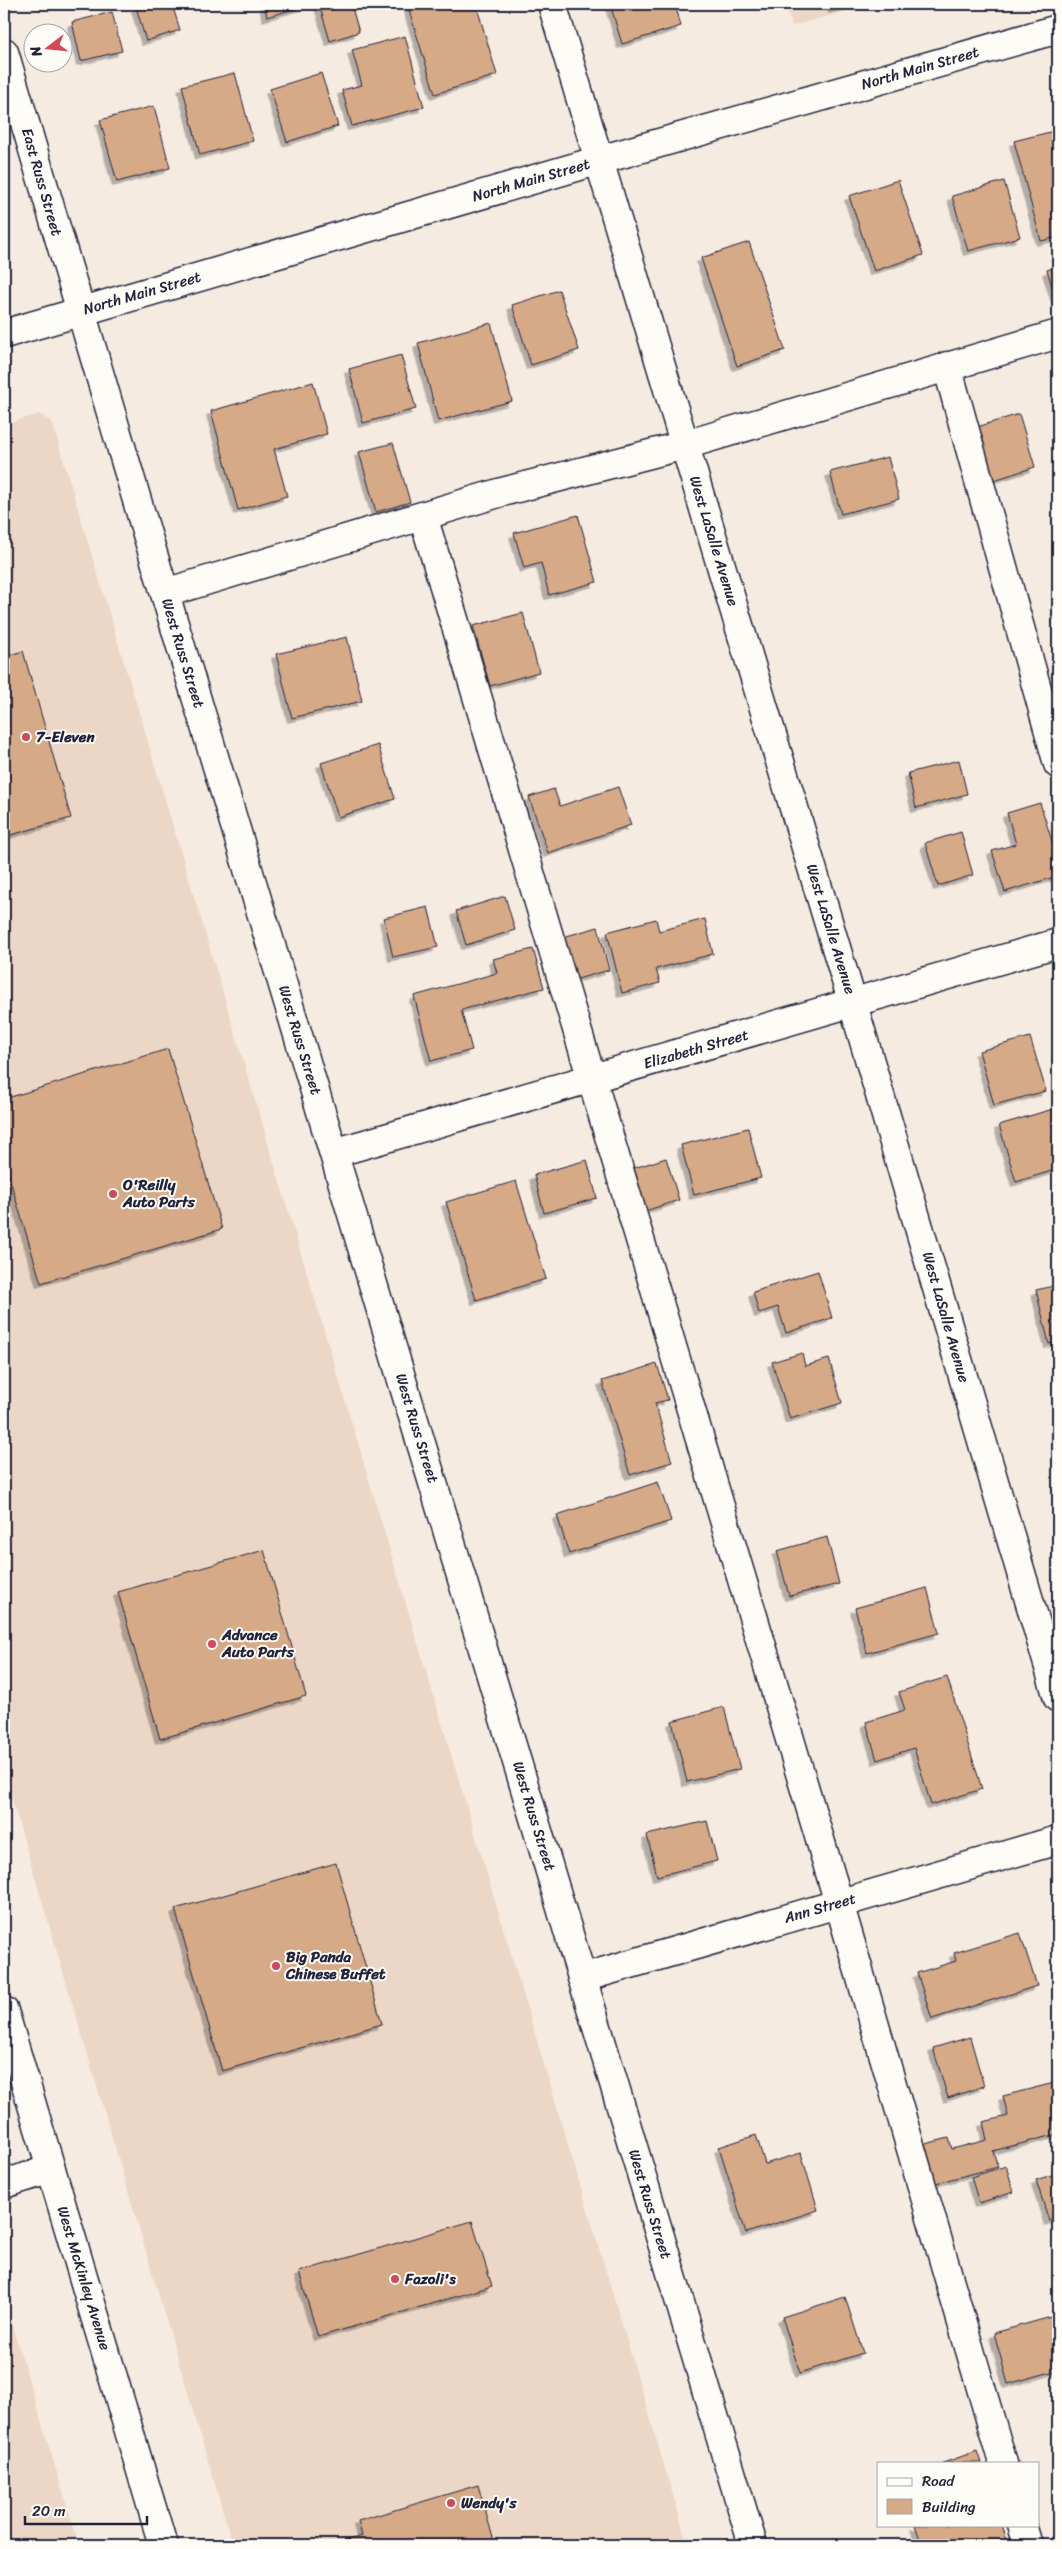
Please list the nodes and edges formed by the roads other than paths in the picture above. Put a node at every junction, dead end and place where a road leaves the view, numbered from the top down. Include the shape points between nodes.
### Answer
1 (552, 4) edge
2 (1058, 29) edge
3 (4, 52) edge
4 (600, 160) junction
5 (80, 311) junction
6 (4, 334) edge
7 (1058, 334) edge
8 (947, 366) junction
9 (685, 445) junction
10 (423, 516) junction
11 (165, 593) junction
12 (1058, 764) edge
13 (1058, 943) edge
14 (853, 1004) junction
15 (591, 1080) junction
16 (334, 1153) junction
17 (1058, 1698) edge
18 (1058, 1840) edge
19 (839, 1902) junction
20 (582, 1978) junction
21 (4, 2011) edge
22 (51, 2169) junction
23 (4, 2184) edge
24 (1003, 2462) edge
25 (1022, 2526) edge
26 (163, 2545) edge
27 (753, 2545) edge
28 (1028, 2545) edge

1 - 4 street, West LaSalle Avenue
2 - 4 street, North Main Street
3 - 5 street, East Russ Street
4 - 5 street, North Main Street
4 - 9 street, West LaSalle Avenue
5 - 6 street, North Main Street
5 - 11 street, West Russ Street
7 - 8 street
8 - 9 street
8 - 12 street
9 - 10 street via 502,492
9 - 14 street, West LaSalle Avenue
10 - 11 street
10 - 15 street
11 - 16 street, West Russ Street
13 - 14 street, Elizabeth Street
14 - 15 street, Elizabeth Street
14 - 17 street, West LaSalle Avenue
15 - 16 street, Elizabeth Street
15 - 19 street
16 - 20 street, West Russ Street
18 - 19 street, Ann Street
19 - 20 street, Ann Street
19 - 24 street
20 - 27 street, West Russ Street
21 - 22 street, West McKinley Avenue
22 - 23 street
22 - 26 street, West McKinley Avenue
25 - 28 street

